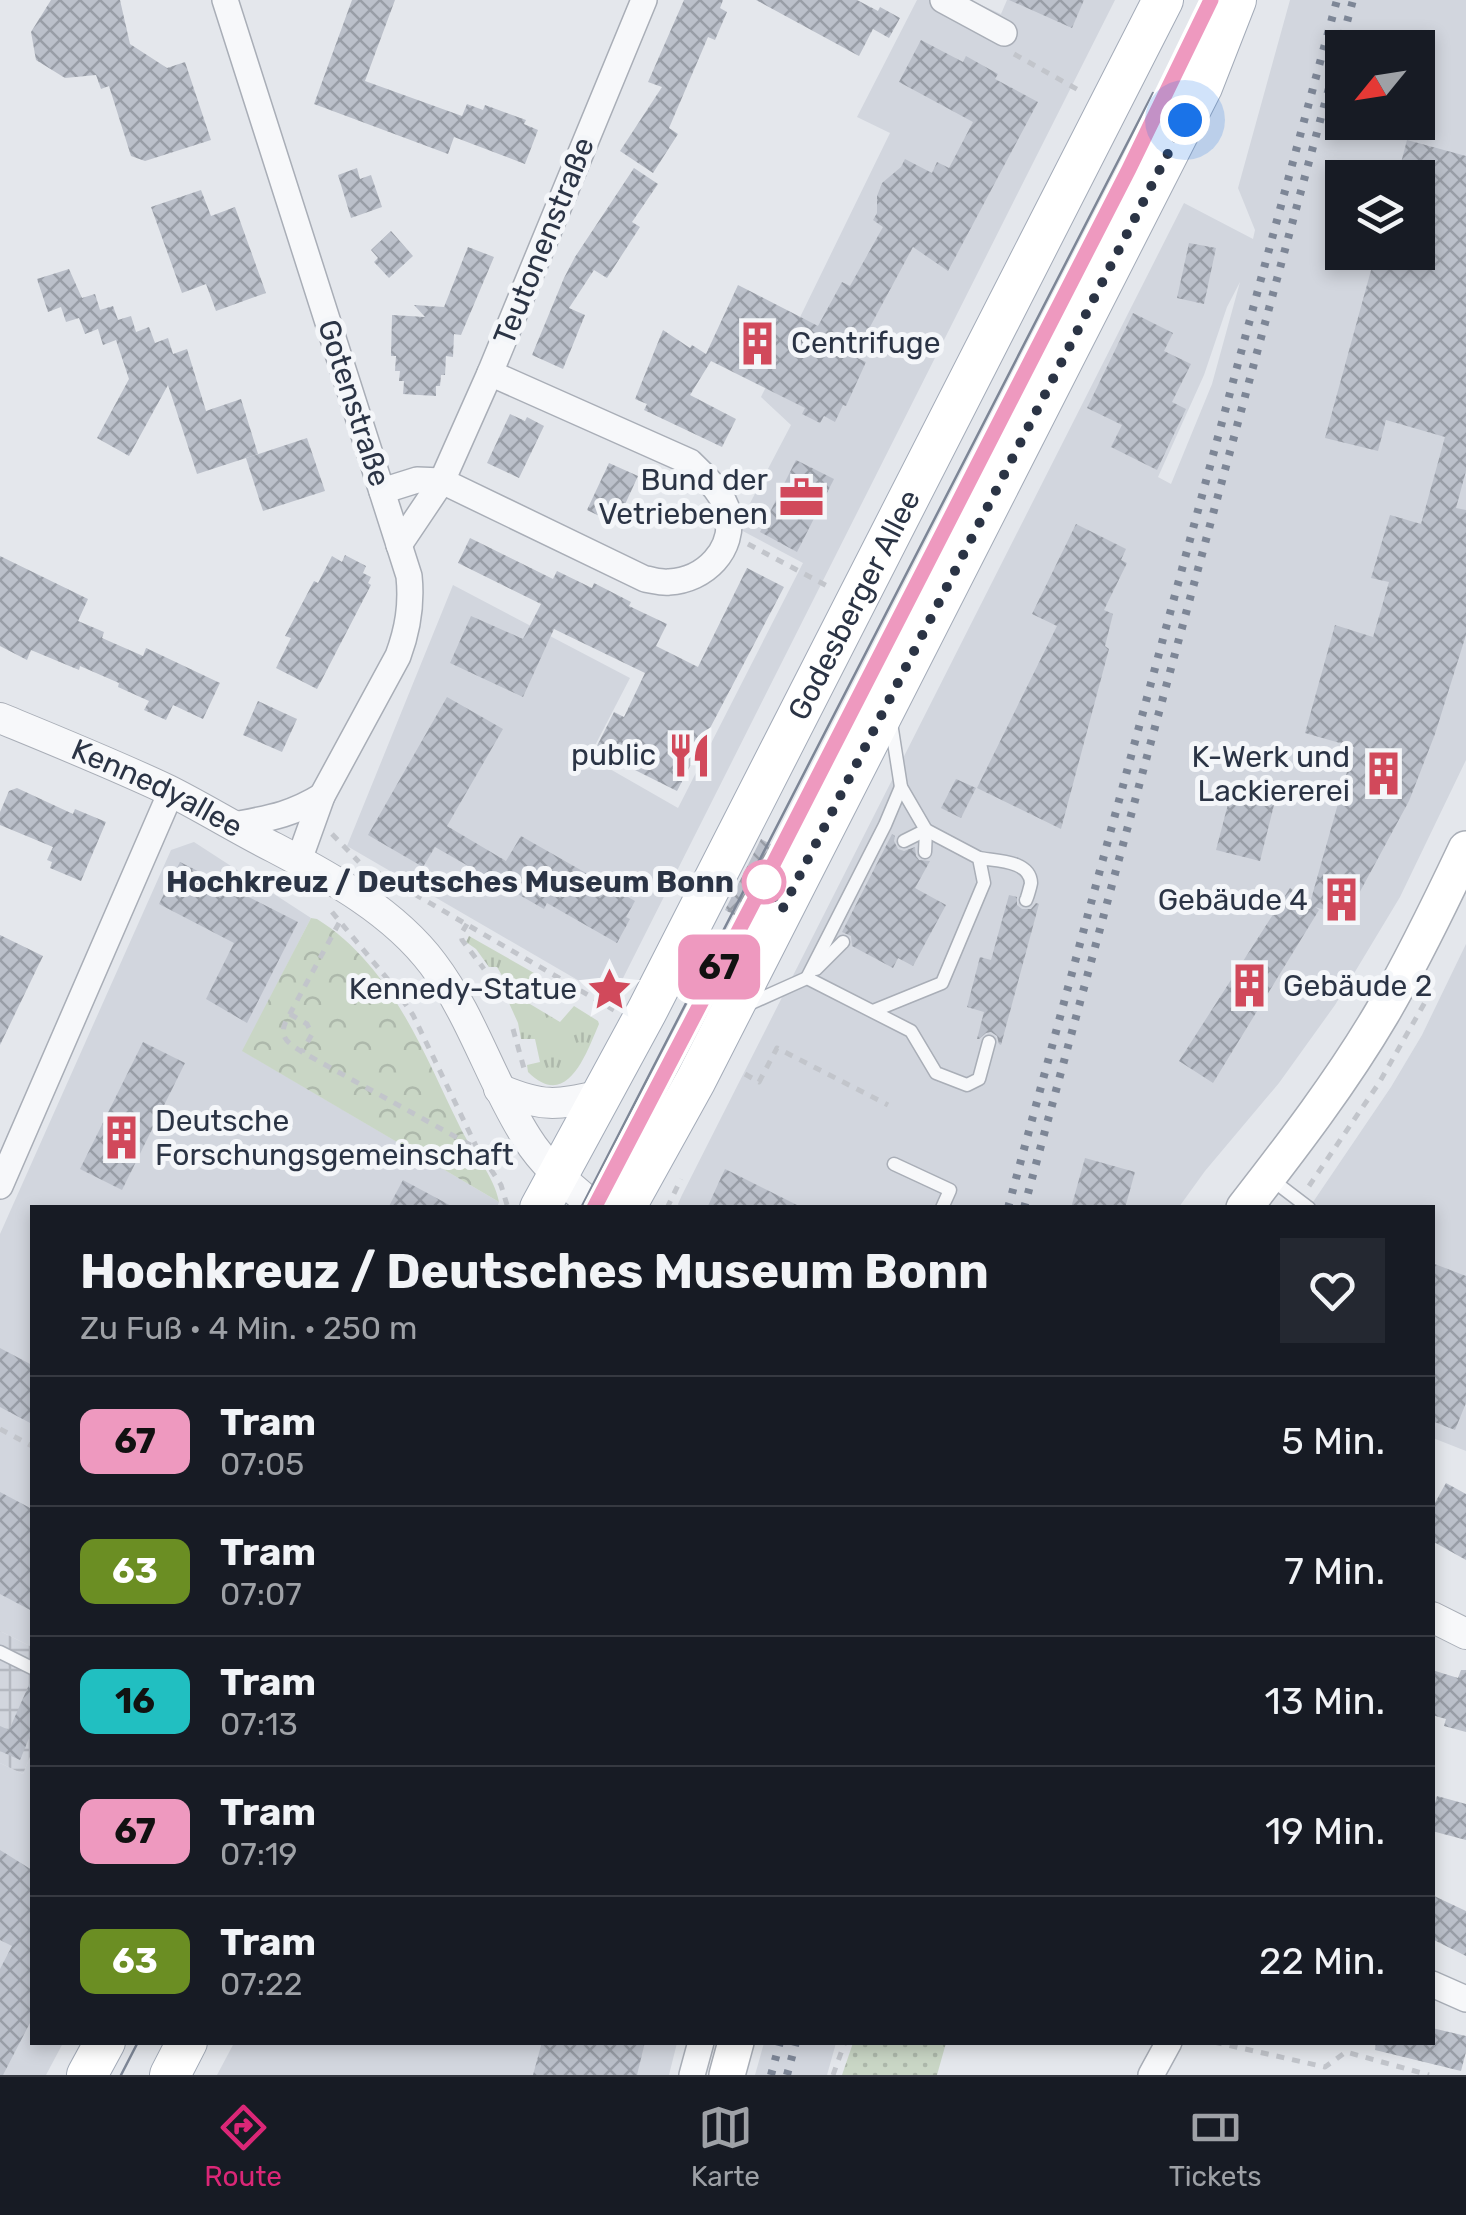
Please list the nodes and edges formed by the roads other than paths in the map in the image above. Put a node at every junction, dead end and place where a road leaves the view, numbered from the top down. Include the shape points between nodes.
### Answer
1 (225, 0) edge
2 (644, 0) edge
3 (943, 0) edge
4 (1163, 0) edge
5 (1236, 0) edge
6 (1004, 33) road end
7 (490, 373) junction
8 (442, 480) junction
9 (382, 491) junction
10 (399, 544) junction
11 (888, 703) junction
12 (0, 718) edge
13 (901, 787) junction
14 (171, 792) junction
15 (322, 796) junction
16 (234, 825) junction
17 (926, 830) junction
18 (1466, 849) edge
19 (979, 858) junction
20 (298, 860) junction
21 (1026, 900) dead end
22 (807, 978) junction
23 (873, 1011) junction
24 (728, 1014) junction
25 (989, 1042) dead end
26 (499, 1089) junction
27 (602, 1095) junction
28 (894, 1164) dead end
29 (1268, 1177) junction
30 (0, 1186) edge
31 (548, 1191) edge
32 (588, 1205) edge
33 (627, 1205) edge
34 (943, 1205) edge
35 (1246, 1205) edge
36 (1305, 1205) edge
37 (1435, 1618) edge
38 (1466, 1634) edge
39 (0, 1652) edge
40 (30, 1667) edge
41 (1435, 1985) edge
42 (1466, 1999) edge
43 (102, 2045) edge
44 (185, 2045) edge
45 (700, 2045) edge
46 (735, 2045) edge
47 (1167, 2045) edge
48 (87, 2075) edge
49 (170, 2075) edge
50 (692, 2075) edge
51 (727, 2075) edge
52 (1151, 2075) edge

1 - 9 street, Gotenstraße
2 - 7 street, Teutonenstraße
3 - 6 street
4 - 27 main road, Godesberger Allee
5 - 11 main road via 1202,86
7 - 8 street, Teutonenstraße
7 - 8 street via 690,462 728,510 729,534 718,559 696,576 645,579
8 - 9 street
8 - 10 street, Teutonenstraße
9 - 10 street, Gotenstraße
10 - 15 street, Gotenstraße via 411,595 405,638
11 - 13 lane
11 - 24 main road
12 - 14 street, Kennedyallee
13 - 17 lane
13 - 22 lane via 837,935
14 - 16 street, Kennedyallee
14 - 30 street
15 - 16 street via 282,816
15 - 20 street, Gotenstraße
16 - 20 street, Kennedyallee
17 - 17 lane via 915,846
17 - 19 lane
18 - 29 main road via 1381,1014
19 - 21 lane via 1018,864 1031,884
19 - 23 lane via 984,883 942,983
20 - 26 street, Kennedyallee via 398,926 431,960
22 - 23 lane
22 - 24 lane
23 - 25 lane via 911,1031 936,1073 956,1083 979,1079
24 - 33 main road
26 - 27 street via 544,1104
26 - 31 street, Kennedyallee
27 - 31 main road, Godesberger Allee
28 - 34 lane via 950,1190
29 - 35 main road
29 - 36 lane
31 - 32 street, Kennedyallee
37 - 38 street
39 - 40 lane
41 - 42 street
43 - 48 main road
44 - 49 main road
45 - 50 street
46 - 51 main road
47 - 52 street

